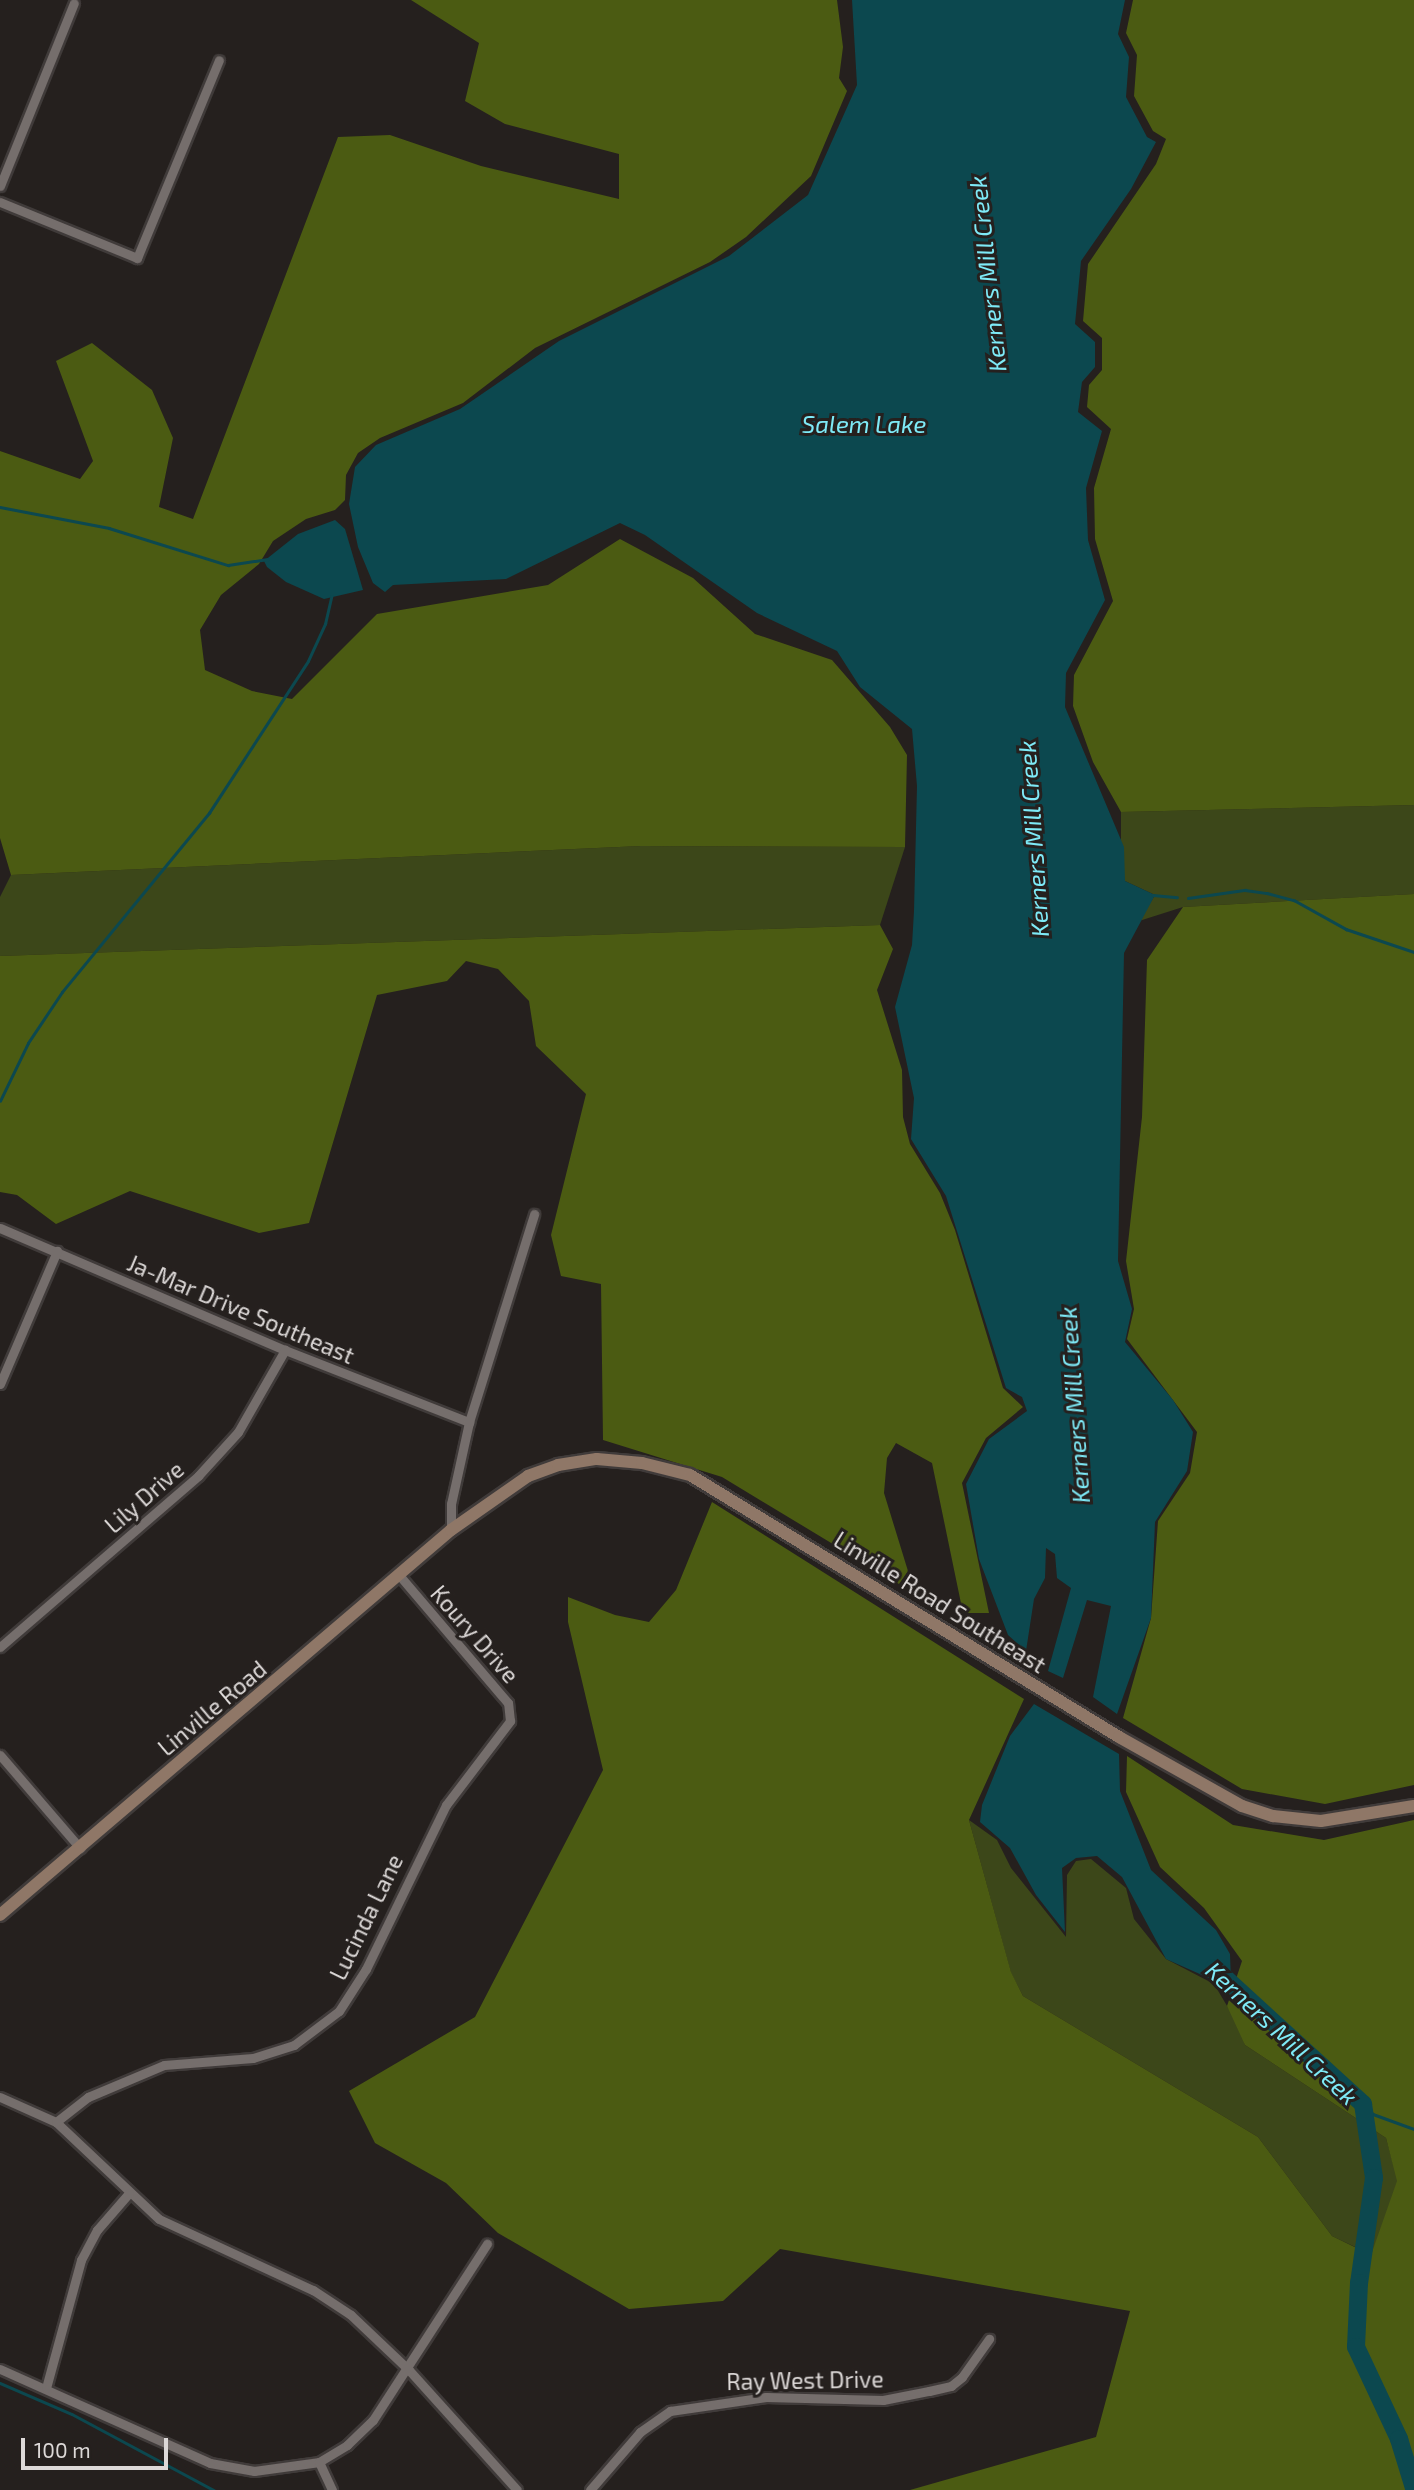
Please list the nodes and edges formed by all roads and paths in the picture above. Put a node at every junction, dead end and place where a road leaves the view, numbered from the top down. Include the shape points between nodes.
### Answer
1 (74, 3) dead end
2 (219, 60) dead end
3 (0, 186) edge
4 (0, 202) edge
5 (534, 1214) dead end
6 (0, 1228) edge
7 (57, 1251) junction
8 (285, 1350) junction
9 (0, 1384) edge
10 (469, 1422) junction
11 (451, 1531) junction
12 (400, 1576) junction
13 (0, 1647) edge
14 (510, 1721) joint
15 (0, 1755) edge
16 (1414, 1806) edge
17 (80, 1848) junction
18 (0, 1915) edge
19 (0, 2097) edge
20 (56, 2122) junction
21 (129, 2193) junction
22 (487, 2244) dead end
23 (989, 2339) dead end
24 (0, 2368) edge
25 (409, 2370) junction
26 (46, 2388) junction
27 (319, 2462) junction
28 (332, 2490) edge
29 (517, 2490) edge
30 (590, 2490) edge

1 - 3 street
2 - 4 street via 138,258
5 - 10 street
6 - 7 street, Ja-Mar Drive Southeast
7 - 8 street, Ja-Mar Drive Southeast
7 - 9 street
8 - 10 street, Ja-Mar Drive Southeast
8 - 13 street, Lily Drive via 238,1432 198,1476
10 - 11 street via 451,1504
11 - 12 main road, Linville Road
11 - 16 main road, Linville Road Southeast via 517,1483 558,1465 615,1460 673,1469 812,1547 1226,1799 1258,1812 1304,1820 1355,1818
12 - 14 street, Koury Drive via 509,1703
12 - 17 main road, Linville Road
14 - 20 street, Lucinda Lane via 446,1805 366,1969 339,2011 294,2045 253,2057 164,2065 88,2097
15 - 17 street
17 - 18 main road, Linville Road
19 - 20 street
20 - 21 street
21 - 25 street via 178,2230 313,2290 351,2315
21 - 26 street via 97,2230 80,2260
22 - 25 street
23 - 30 street, Ray West Drive via 962,2377 936,2389 883,2400 766,2398 670,2411 640,2432
24 - 26 street
25 - 27 street via 373,2420 347,2445
25 - 29 street
26 - 27 street via 211,2463 254,2471
27 - 28 street

